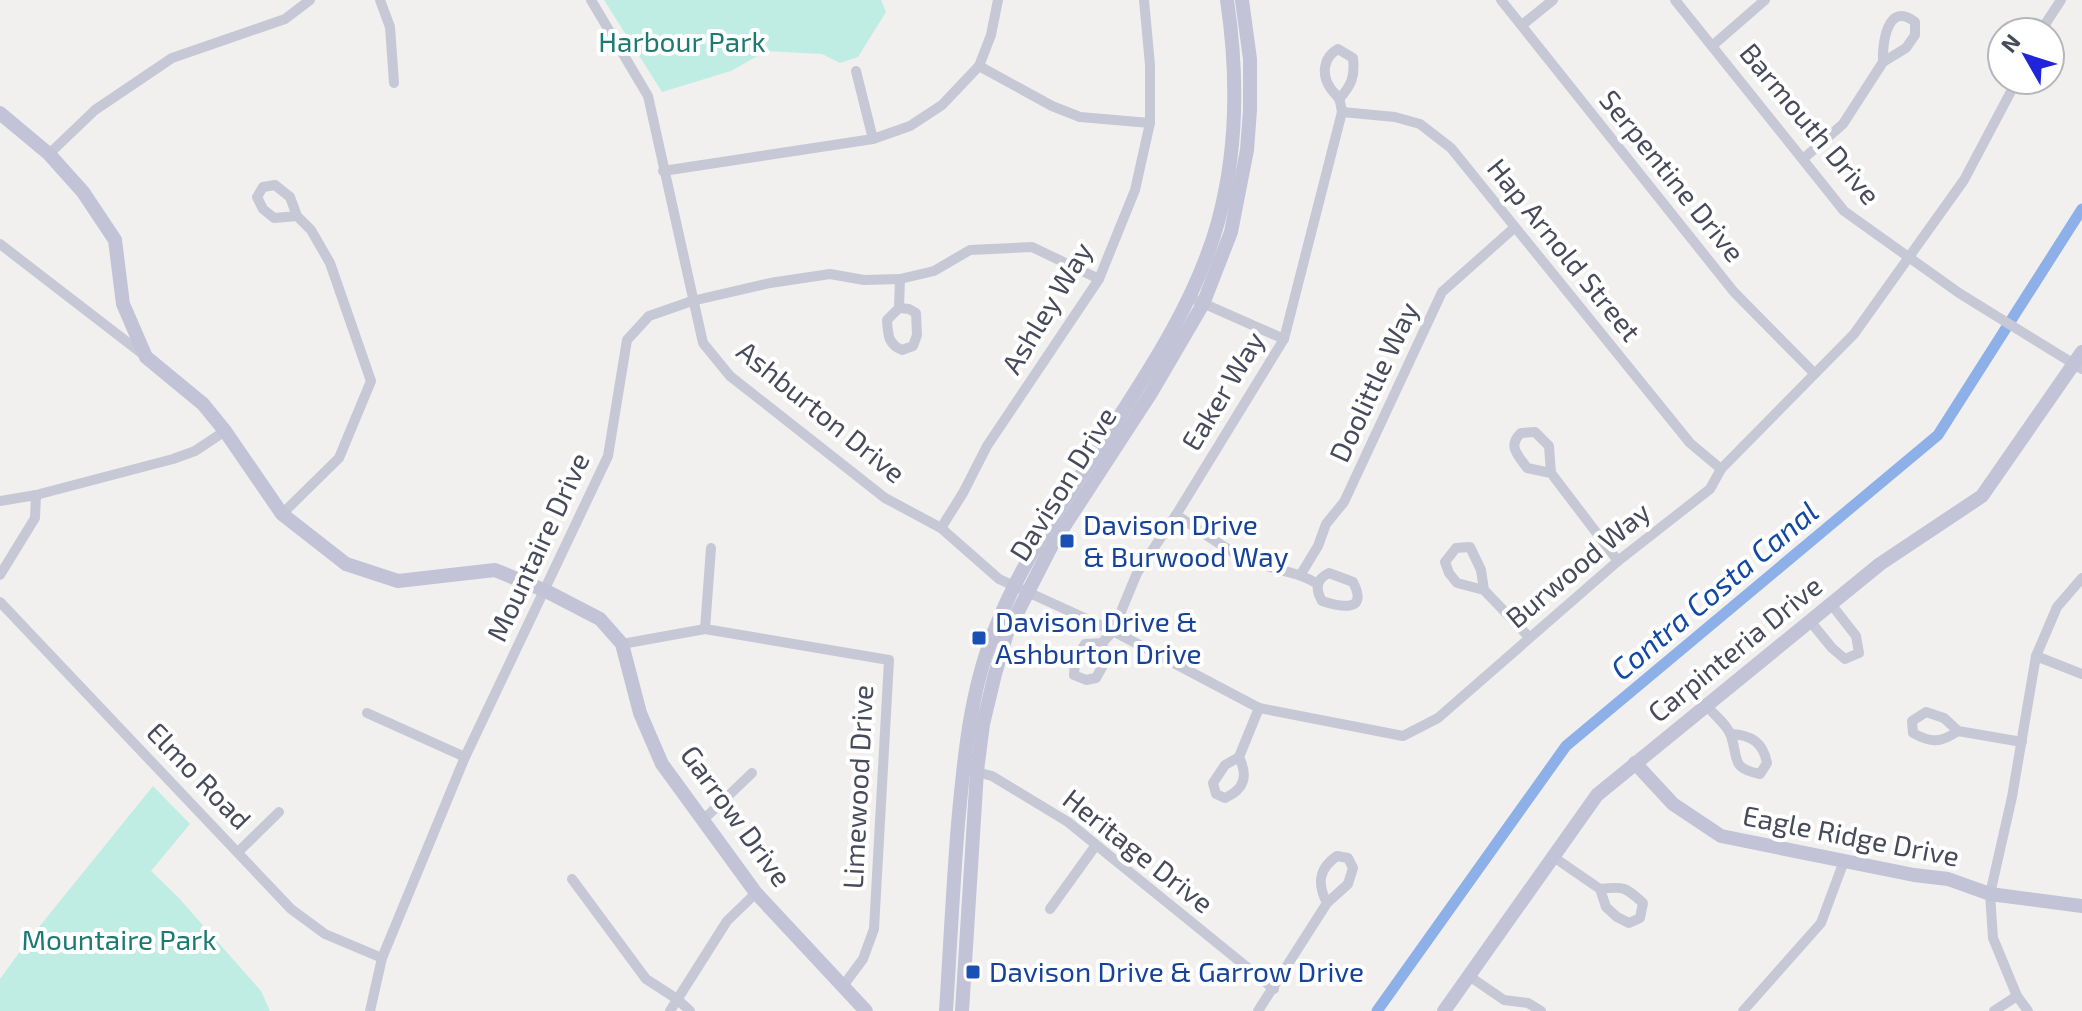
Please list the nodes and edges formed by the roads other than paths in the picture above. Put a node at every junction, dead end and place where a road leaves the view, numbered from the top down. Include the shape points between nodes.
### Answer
1 (310, 0) edge
2 (380, 0) edge
3 (591, 0) edge
4 (998, 0) edge
5 (1144, 0) edge
6 (1227, 0) edge
7 (1242, 0) edge
8 (1501, 0) edge
9 (1553, 0) edge
10 (1675, 0) edge
11 (1765, 0) edge
12 (1522, 25) junction
13 (1712, 46) junction
14 (1883, 62) junction
15 (979, 66) junction
16 (856, 71) dead end
17 (394, 83) dead end
18 (2009, 96) edge
19 (1339, 99) dead end
20 (1342, 112) junction
21 (0, 113) edge
22 (1150, 123) junction
23 (873, 139) junction
24 (49, 154) junction
25 (1803, 159) junction
26 (663, 171) junction
27 (297, 216) dead end
28 (1514, 228) junction
29 (0, 244) edge
30 (1909, 258) junction
31 (900, 279) junction
32 (1099, 279) junction
33 (1196, 300) junction
34 (692, 301) junction
35 (899, 308) dead end
36 (1284, 339) junction
37 (146, 357) junction
38 (2079, 361) edge
39 (1814, 373) junction
40 (225, 431) junction
41 (1721, 469) junction
42 (1551, 473) junction
43 (36, 495) junction
44 (0, 501) edge
45 (282, 514) junction
46 (1176, 515) junction
47 (941, 528) junction
48 (711, 548) dead end
49 (1618, 561) junction
50 (1301, 574) junction
51 (0, 575) edge
52 (2082, 578) edge
53 (1318, 584) dead end
54 (1021, 588) junction
55 (1484, 590) junction
56 (546, 591) junction
57 (0, 602) edge
58 (1831, 604) junction
59 (1810, 621) junction
60 (705, 629) junction
61 (1113, 631) junction
62 (1529, 637) junction
63 (1102, 643) dead end
64 (622, 644) junction
65 (2036, 656) junction
66 (2082, 674) edge
67 (1706, 705) junction
68 (1259, 708) junction
69 (367, 713) dead end
70 (1958, 731) dead end
71 (1731, 734) dead end
72 (2022, 742) junction
73 (465, 757) junction
74 (1239, 757) dead end
75 (1635, 763) junction
76 (970, 770) junction
77 (752, 773) dead end
78 (279, 812) dead end
79 (703, 820) junction
80 (1096, 845) junction
81 (238, 852) junction
82 (1552, 856) junction
83 (1844, 861) junction
84 (572, 879) dead end
85 (1600, 889) dead end
86 (756, 893) junction
87 (1990, 894) junction
88 (1327, 903) dead end
89 (2082, 906) edge
90 (1050, 909) dead end
91 (382, 958) junction
92 (1469, 976) junction
93 (843, 986) junction
94 (1274, 989) junction
95 (2017, 996) junction
96 (677, 999) junction
97 (1507, 1006) edge
98 (370, 1011) edge
99 (670, 1011) edge
100 (690, 1011) edge
101 (866, 1011) edge
102 (946, 1011) edge
103 (962, 1011) edge
104 (1258, 1011) edge
105 (1444, 1011) edge
106 (1541, 1011) edge
107 (1743, 1011) edge
108 (1994, 1011) edge
109 (2028, 1011) edge

1 - 24 street via 285,19 172,58 95,110
2 - 17 street via 390,27
3 - 26 street, Ashburton Drive via 648,96
4 - 15 street
5 - 22 street, Ashley Way
6 - 33 street, Davison Drive via 1236,110 1233,143
7 - 33 street, Davison Drive via 1250,59 1247,150 1231,232
8 - 12 street, Serpentine Drive
9 - 12 street
10 - 13 street, Barmouth Drive
11 - 13 street
12 - 39 street, Serpentine Drive via 1734,292
13 - 25 street, Barmouth Drive
14 - 14 street via 1906,48 1915,35 1910,18 1889,23 1882,39
14 - 25 street via 1843,124
15 - 22 street via 1080,117
15 - 23 street via 942,105 910,126
16 - 23 street
18 - 30 street, Burwood Way via 1964,180
19 - 20 street
20 - 28 street, Hap Arnold Street via 1420,124 1451,148
20 - 36 street, Eaker Way
21 - 24 street
22 - 32 street, Ashley Way via 1135,190
23 - 26 street
24 - 37 street via 115,240 123,304
25 - 30 street, Barmouth Drive via 1844,211
26 - 34 street, Ashburton Drive
27 - 45 street via 330,263 371,381 339,458
28 - 41 street, Hap Arnold Street via 1690,443
28 - 50 street, Doolittle Way via 1442,292 1344,502 1326,524
29 - 37 street
30 - 38 street, Barmouth Drive via 2029,337
30 - 39 street, Burwood Way via 1854,334
31 - 32 street, Mountaire Drive via 934,271 970,250 1032,247
31 - 34 street, Mountaire Drive via 830,274
31 - 35 street
32 - 47 street, Ashley Way via 987,446
33 - 36 street
33 - 54 street, Davison Drive via 1151,393
34 - 47 street, Ashburton Drive via 703,343 730,376 885,498
34 - 56 street, Mountaire Drive via 649,316 627,340 608,456
36 - 46 street, Eaker Way
37 - 40 street via 203,404
38 - 58 street, Carpinteria Drive via 1982,496 1880,564
39 - 41 street, Burwood Way
40 - 43 street via 173,459
40 - 45 street
41 - 49 street, Burwood Way via 1710,489
42 - 42 street via 1549,446 1535,432 1515,438 1513,447 1527,468
42 - 49 street
43 - 44 street
43 - 51 street via 35,518
45 - 56 street via 346,564 398,581 495,570
46 - 50 street via 1244,558
46 - 61 street, Eaker Way via 1137,573
47 - 54 street, Ashburton Drive via 999,579
48 - 60 street
49 - 62 street, Burwood Way
50 - 53 street
52 - 65 street via 2057,607
54 - 61 street, Burwood Way
54 - 76 street, Davison Drive
55 - 55 street via 1470,547 1456,548 1445,562 1449,573 1457,583
55 - 62 street
56 - 64 street via 600,619
56 - 73 street, Mountaire Drive
57 - 81 street, Elmo Road
58 - 59 street, Carpinteria Drive
58 - 59 street via 1856,636 1859,653 1845,659
59 - 67 street, Carpinteria Drive
60 - 64 street, Limewood Drive
60 - 93 street, Limewood Drive via 889,660 874,929 863,959
61 - 63 street
61 - 68 street, Burwood Way
62 - 68 street, Burwood Way via 1438,718 1403,736
64 - 79 street, Garrow Drive via 640,713 662,764
65 - 66 street
65 - 72 street
67 - 71 street
67 - 75 street, Carpinteria Drive
68 - 74 street
69 - 73 street
70 - 72 street
72 - 87 street
73 - 91 street, Mountaire Drive
75 - 82 street, Carpinteria Drive via 1597,795
75 - 83 street, Eagle Ridge Drive via 1673,804 1721,836
76 - 80 street, Heritage Drive via 992,776
76 - 102 street, Davison Drive
76 - 103 street, Davison Drive
77 - 79 street
78 - 81 street
79 - 86 street, Garrow Drive
80 - 90 street
80 - 94 street, Heritage Drive
81 - 91 street, Elmo Road via 291,909 325,934
82 - 85 street
82 - 92 street, Carpinteria Drive
83 - 87 street, Eagle Ridge Drive via 1948,879
83 - 107 street via 1821,923
84 - 96 street via 646,979
86 - 93 street, Garrow Drive
86 - 96 street via 727,921
87 - 89 street, Eagle Ridge Drive
87 - 95 street via 1993,938
88 - 94 street
91 - 98 street, Mountaire Drive
92 - 97 street
92 - 105 street, Carpinteria Drive
93 - 101 street, Garrow Drive
94 - 104 street
95 - 108 street
95 - 109 street
96 - 99 street
96 - 100 street
97 - 106 street via 1528,1003

